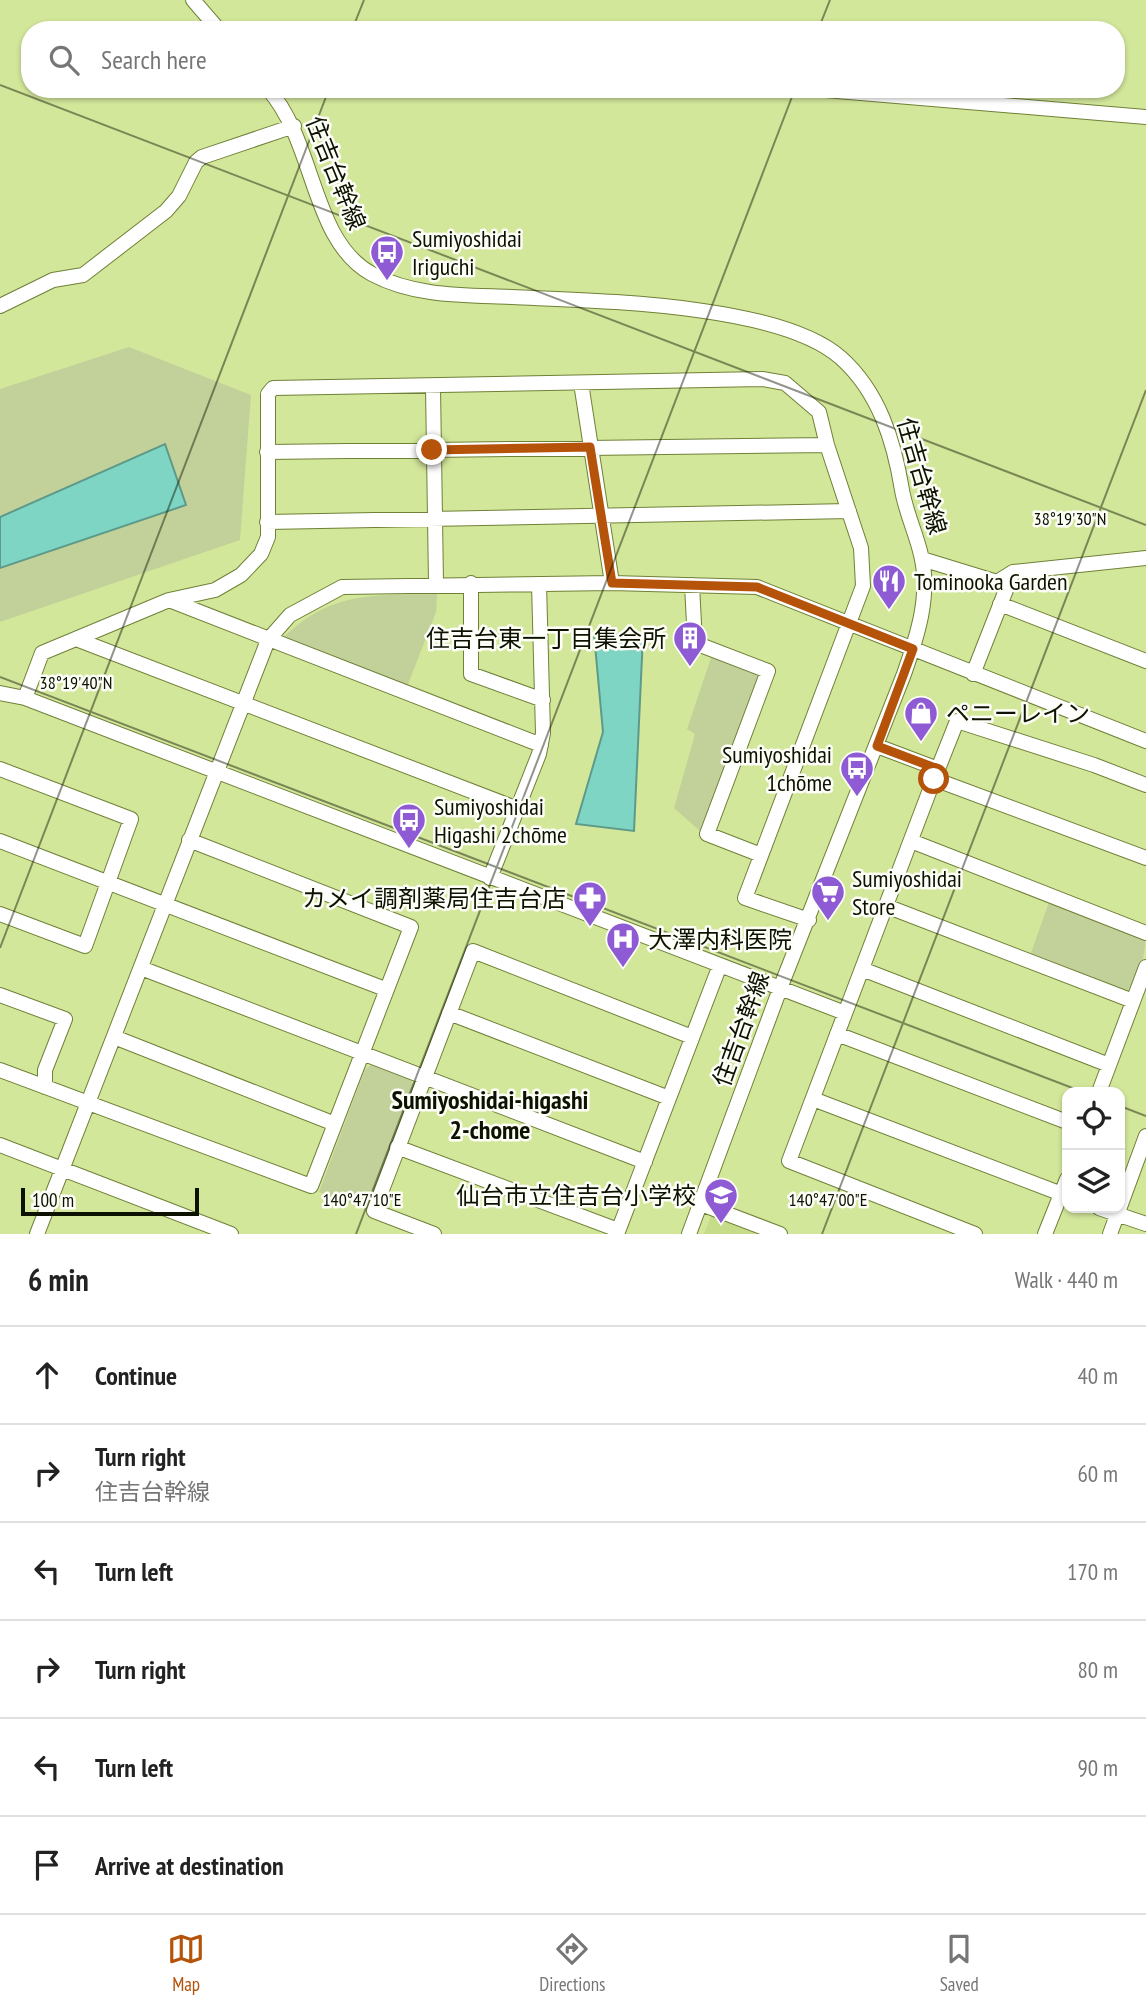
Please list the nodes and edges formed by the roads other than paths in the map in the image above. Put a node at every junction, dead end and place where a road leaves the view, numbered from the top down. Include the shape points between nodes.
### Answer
1 (192, 0) edge
2 (211, 21) edge
3 (276, 98) edge
4 (920, 98) edge
5 (1146, 117) edge
6 (294, 127) junction
7 (0, 306) edge
8 (581, 383) junction
9 (433, 387) junction
10 (827, 446) junction
11 (590, 447) junction
12 (432, 450) junction
13 (267, 452) junction
14 (849, 511) junction
15 (602, 515) junction
16 (434, 519) junction
17 (267, 522) junction
18 (1146, 558) edge
19 (922, 559) junction
20 (1013, 572) junction
21 (436, 583) junction
22 (471, 583) junction
23 (612, 583) junction
24 (539, 584) junction
25 (692, 585) junction
26 (169, 600) junction
27 (1000, 604) junction
28 (850, 625) junction
29 (76, 639) junction
30 (268, 640) junction
31 (913, 649) junction
32 (1145, 658) edge
33 (973, 674) junction
34 (0, 693) edge
35 (25, 698) junction
36 (543, 700) junction
37 (243, 703) junction
38 (1146, 741) edge
39 (541, 745) junction
40 (877, 746) junction
41 (0, 769) edge
42 (215, 771) junction
43 (936, 774) junction
44 (1146, 786) edge
45 (518, 809) junction
46 (0, 841) edge
47 (189, 841) junction
48 (911, 842) junction
49 (761, 855) junction
50 (1146, 858) edge
51 (490, 878) junction
52 (110, 883) junction
53 (165, 903) junction
54 (886, 906) junction
55 (0, 915) edge
56 (809, 920) junction
57 (1146, 933) edge
58 (720, 965) junction
59 (1146, 967) edge
60 (141, 968) junction
61 (862, 969) junction
62 (780, 986) junction
63 (385, 989) junction
64 (0, 995) edge
65 (1133, 1001) junction
66 (449, 1013) junction
67 (845, 1013) junction
68 (837, 1034) junction
69 (114, 1037) junction
70 (692, 1037) junction
71 (362, 1055) junction
72 (1109, 1065) junction
73 (0, 1070) edge
74 (424, 1076) junction
75 (45, 1087) junction
76 (1101, 1087) edge
77 (669, 1098) junction
78 (813, 1099) junction
79 (88, 1103) junction
80 (1062, 1120) edge
81 (335, 1124) junction
82 (1146, 1136) edge
83 (0, 1146) edge
84 (397, 1147) junction
85 (1143, 1152) edge
86 (645, 1162) junction
87 (62, 1170) junction
88 (1062, 1194) edge
89 (1062, 1201) edge
90 (701, 1204) junction
91 (1114, 1213) edge
92 (1117, 1214) junction
93 (1146, 1224) edge
94 (618, 1232) edge
95 (37, 1234) edge
96 (232, 1234) edge
97 (434, 1234) edge
98 (689, 1234) edge
99 (780, 1234) edge
100 (975, 1234) edge
101 (1045, 1234) edge
102 (1110, 1234) edge

1 - 2 street
3 - 6 street, 住吉台幹線
4 - 5 street
6 - 7 street via 202,157 166,211 83,275 53,280
6 - 19 street, 住吉台幹線 via 334,236 352,259 393,284 438,293 578,300 717,315 778,327 825,346 855,371 889,431
8 - 9 street
8 - 10 street via 762,379 785,383 819,412
8 - 11 street
9 - 12 street
9 - 13 street via 273,388 268,394
10 - 11 street
10 - 14 street
11 - 12 street
11 - 15 street
12 - 13 street
12 - 16 street
13 - 17 street
14 - 15 street
14 - 28 street via 861,548 863,586
15 - 16 street
15 - 23 street
16 - 17 street
16 - 21 street
17 - 26 street via 266,545 241,575 215,590
18 - 20 street
19 - 20 street via 998,582
19 - 31 street, 住吉台幹線 via 920,622
20 - 27 street
21 - 22 street
21 - 30 street via 342,587 290,615
22 - 24 street
22 - 36 street via 471,674
23 - 24 street
23 - 25 street
24 - 36 street
25 - 28 street via 757,587
25 - 49 street via 695,643 768,671 707,834
26 - 29 street
26 - 30 street
27 - 32 street
27 - 33 street
28 - 31 street
28 - 49 street
29 - 35 street via 42,653
29 - 37 street
30 - 37 street
30 - 39 street
31 - 33 street
31 - 40 street, 住吉台幹線
33 - 38 street
34 - 35 street
35 - 42 street
36 - 39 street
37 - 42 street
37 - 45 street
39 - 45 street
40 - 43 street
40 - 56 street, 住吉台幹線
41 - 52 street via 131,819
42 - 47 street
42 - 51 street
43 - 44 street via 957,722
43 - 48 street
43 - 50 street
45 - 51 street
46 - 52 street
47 - 53 street
47 - 63 street via 411,927
48 - 54 street
48 - 57 street
49 - 56 street via 745,898
51 - 58 street
52 - 53 street
52 - 55 street via 85,946
53 - 60 street
53 - 63 street
54 - 61 street
54 - 65 street
56 - 62 street, 住吉台幹線
58 - 62 street
58 - 70 street
59 - 65 street
60 - 69 street
60 - 71 street
61 - 67 street
61 - 72 street
62 - 67 street
62 - 90 street, 住吉台幹線
63 - 71 street
64 - 75 street via 65,1019 45,1070
65 - 72 street
66 - 70 street via 473,951
66 - 74 street
66 - 77 street
67 - 68 street
68 - 78 street
68 - 80 street
69 - 79 street
69 - 81 street
70 - 77 street
71 - 74 street
71 - 81 street
72 - 76 street
73 - 75 street
74 - 84 street
74 - 86 street
75 - 79 street
77 - 86 street
78 - 88 street
78 - 100 street via 789,1161
79 - 81 street via 312,1186
79 - 87 street
82 - 85 street
83 - 87 street
84 - 94 street
84 - 97 street via 374,1211
85 - 92 street
86 - 94 street
87 - 95 street
87 - 96 street
89 - 101 street
90 - 98 street, 住吉台幹線
90 - 99 street
91 - 92 street
92 - 93 street
92 - 102 street

